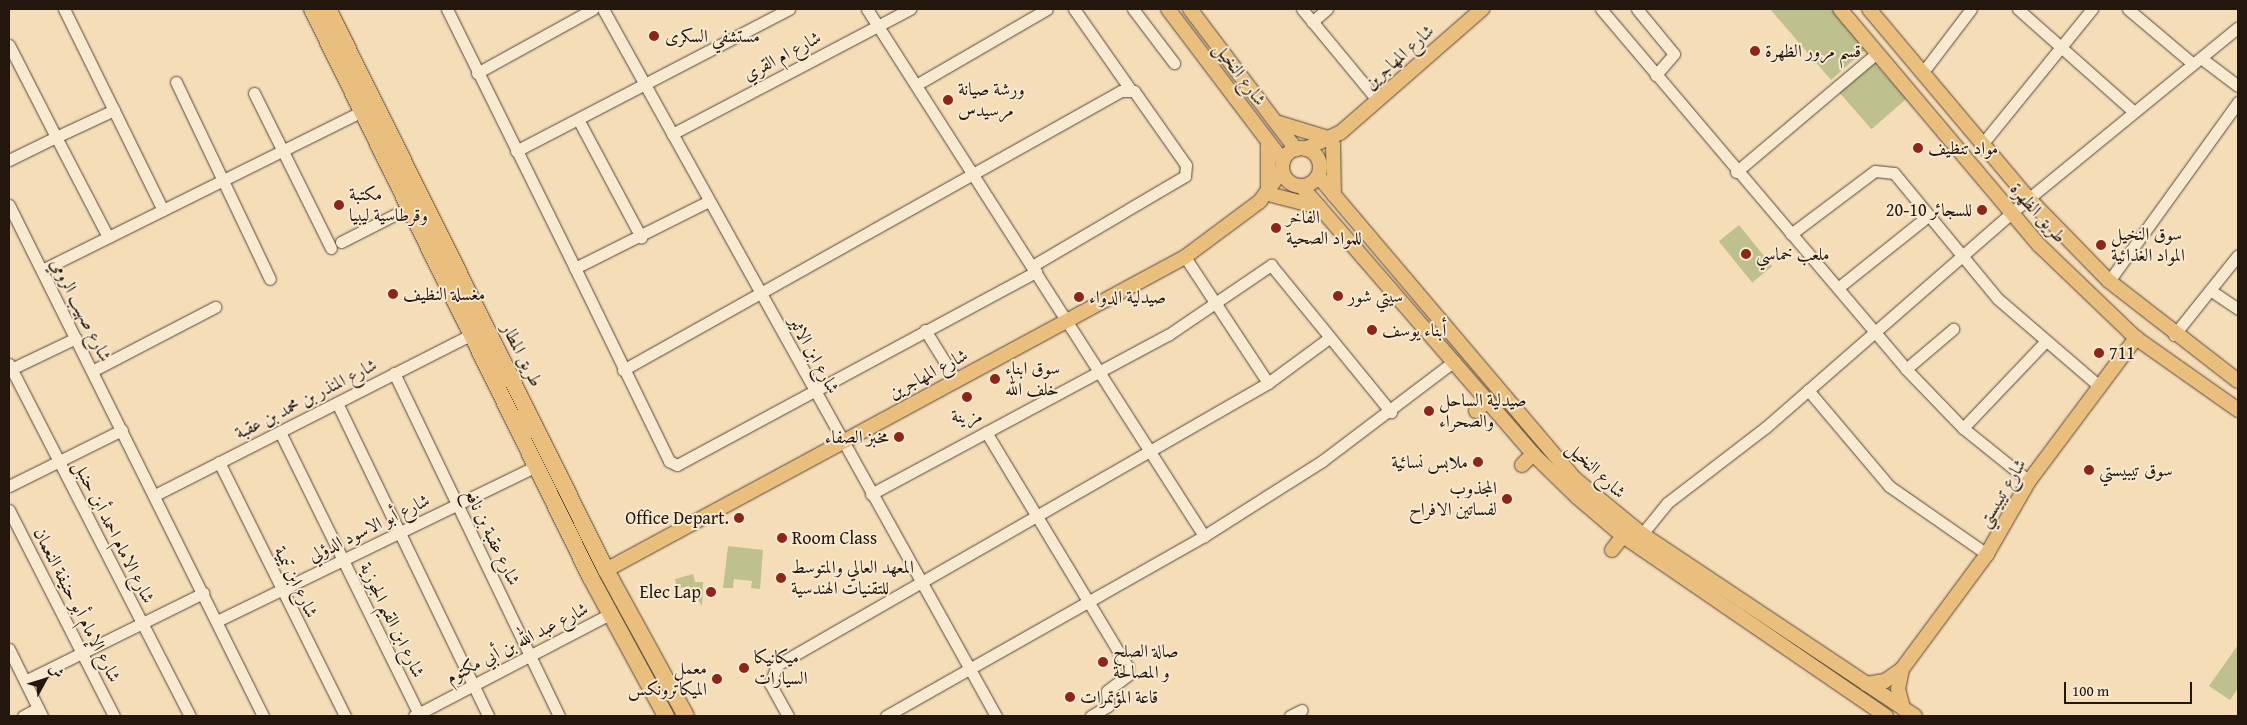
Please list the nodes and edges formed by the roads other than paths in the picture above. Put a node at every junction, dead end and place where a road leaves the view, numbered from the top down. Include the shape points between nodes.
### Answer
1 (64, 9) edge
2 (312, 9) edge
3 (328, 9) edge
4 (447, 9) edge
5 (593, 9) edge
6 (603, 9) edge
7 (789, 9) edge
8 (867, 9) edge
9 (910, 9) edge
10 (1047, 9) edge
11 (1074, 9) edge
12 (1133, 9) edge
13 (1168, 9) edge
14 (1190, 9) edge
15 (1302, 9) edge
16 (1327, 9) edge
17 (1601, 9) edge
18 (1637, 9) edge
19 (1840, 9) edge
20 (1869, 9) edge
21 (1971, 9) edge
22 (2018, 9) edge
23 (2092, 9) edge
24 (2128, 9) edge
25 (1474, 11) edge
26 (1312, 22) junction
27 (877, 25) junction
28 (2238, 27) edge
29 (2062, 43) junction
30 (9, 45) edge
31 (1878, 54) junction
32 (2197, 61) junction
33 (1174, 63) dead end
34 (477, 72) junction
35 (1923, 72) junction
36 (1656, 75) junction
37 (176, 82) dead end
38 (916, 85) junction
39 (645, 86) junction
40 (2238, 86) edge
41 (1130, 89) junction
42 (254, 93) dead end
43 (1378, 101) junction
44 (2238, 102) edge
45 (114, 110) junction
46 (363, 111) junction
47 (2134, 112) junction
48 (578, 121) junction
49 (1276, 122) junction
50 (672, 134) junction
51 (56, 137) junction
52 (1334, 138) junction
53 (1268, 141) junction
54 (1983, 143) junction
55 (1301, 149) junction
56 (283, 151) junction
57 (516, 151) junction
58 (9, 160) edge
59 (1282, 166) junction
60 (1319, 170) junction
61 (1736, 172) junction
62 (974, 176) junction
63 (223, 181) junction
64 (1297, 186) junction
65 (1266, 195) junction
66 (1334, 196) junction
67 (2029, 199) junction
68 (709, 201) junction
69 (9, 205) edge
70 (410, 207) junction
71 (163, 210) junction
72 (1328, 213) junction
73 (2011, 213) junction
74 (1928, 216) junction
75 (1791, 234) junction
76 (108, 237) junction
77 (640, 237) junction
78 (2238, 255) edge
79 (1185, 256) junction
80 (1962, 257) junction
81 (575, 268) junction
82 (1034, 269) junction
83 (42, 270) junction
84 (270, 279) dead end
85 (2109, 281) junction
86 (1839, 287) junction
87 (2210, 290) junction
88 (760, 294) junction
89 (1216, 305) junction
90 (215, 307) dead end
91 (2238, 309) edge
92 (1067, 320) junction
93 (1952, 329) dead end
94 (925, 330) junction
95 (1874, 330) junction
96 (472, 334) junction
97 (2174, 335) junction
98 (76, 338) junction
99 (1329, 338) junction
100 (2136, 338) junction
101 (2044, 343) junction
102 (1454, 361) junction
103 (10, 368) edge
104 (1906, 369) junction
105 (92, 370) junction
106 (623, 370) junction
107 (1099, 371) junction
108 (394, 374) junction
109 (956, 380) junction
110 (2238, 381) edge
111 (1268, 382) junction
112 (2099, 386) junction
113 (812, 388) junction
114 (1808, 390) junction
115 (1487, 401) junction
116 (337, 403) junction
117 (2238, 410) edge
118 (1476, 411) dead end
119 (1391, 412) junction
120 (1963, 428) junction
121 (122, 430) junction
122 (280, 432) junction
123 (986, 432) junction
124 (842, 442) junction
125 (1149, 452) junction
126 (1533, 454) junction
127 (58, 462) junction
128 (219, 462) junction
129 (1522, 465) dead end
130 (536, 466) junction
131 (2029, 481) junction
132 (9, 486) edge
133 (871, 494) junction
134 (155, 495) junction
135 (457, 505) junction
136 (9, 510) edge
137 (1038, 516) junction
138 (1632, 532) junction
139 (396, 534) junction
140 (1204, 536) junction
141 (1612, 550) dead end
142 (1987, 554) junction
143 (343, 560) junction
144 (606, 570) junction
145 (921, 583) junction
146 (280, 590) junction
147 (203, 593) junction
148 (1090, 600) junction
149 (610, 614) junction
150 (217, 621) junction
151 (142, 623) junction
152 (9, 649) edge
153 (82, 653) junction
154 (530, 657) junction
155 (1815, 659) junction
156 (970, 669) junction
157 (1902, 670) junction
158 (25, 681) junction
159 (1866, 684) junction
160 (473, 686) junction
161 (1903, 708) junction
162 (1302, 710) dead end
163 (40, 712) edge
164 (417, 715) edge
165 (23, 716) edge
166 (114, 716) edge
167 (190, 716) edge
168 (264, 716) edge
169 (345, 716) edge
170 (488, 716) edge
171 (559, 716) edge
172 (666, 716) edge
173 (686, 716) edge
174 (788, 716) edge
175 (886, 716) edge
176 (996, 716) edge
177 (1091, 716) edge
178 (1290, 716) edge
179 (1886, 716) edge
180 (1915, 716) edge

1 - 45 street
2 - 46 highway, طريق المطار
3 - 144 highway, طريق المطار
4 - 34 street
5 - 34 street
6 - 39 street, شارع ابن الاثير
7 - 39 street
8 - 27 street
9 - 27 street, شارع ام القري
10 - 38 street
11 - 41 street
12 - 33 street
13 - 53 main road, شارع النخيل
14 - 49 main road, شارع النخيل
15 - 26 street
16 - 26 street
17 - 36 street
18 - 36 street via 1674,54
19 - 31 main road, طريق الظهرة
20 - 35 main road, طريق الظهرة
21 - 35 street
22 - 29 street
23 - 29 street
24 - 32 street
25 - 43 main road, شارع المهاجرين
26 - 43 street
27 - 38 street
27 - 50 street, شارع ام القري
28 - 32 street
29 - 47 street
29 - 54 street
30 - 51 street
31 - 61 street
31 - 73 main road, طريق الظهرة
32 - 40 street
32 - 47 street
34 - 57 street
35 - 54 main road, طريق الظهرة
36 - 61 street
37 - 63 street
38 - 62 street
39 - 48 street
39 - 50 street, شارع ابن الاثير
41 - 62 street
41 - 82 street via 1184,162 1185,176
42 - 56 street
43 - 52 main road, شارع المهاجرين
44 - 85 street
45 - 51 street
45 - 71 street
46 - 56 street
46 - 70 highway, طريق المطار
47 - 67 street
48 - 57 street
48 - 77 street
49 - 52 main road
49 - 55 main road, شارع النخيل
50 - 68 street, شارع ابن الاثير
51 - 58 street
51 - 76 street
52 - 55 main road, شارع المهاجرين
52 - 60 main road, شارع المهاجرين
52 - 66 main road
53 - 59 main road, شارع النخيل
53 - 65 main road
54 - 67 main road, طريق الظهرة
55 - 59 main road, شارع المهاجرين
55 - 60 main road, شارع النخيل
56 - 63 street
56 - 70 street via 336,245
57 - 81 street
59 - 64 main road, شارع النخيل
59 - 65 main road, شارع المهاجرين
60 - 64 main road, شارع المهاجرين
60 - 66 main road, شارع النخيل
61 - 75 street
62 - 82 street
62 - 88 street
63 - 71 street
63 - 84 street
64 - 65 main road, شارع المهاجرين
64 - 72 main road, شارع النخيل
65 - 72 main road via 1301,199
65 - 79 main road, شارع المهاجرين
66 - 138 main road, شارع النخيل via 1553,456
67 - 73 street
67 - 85 main road, طريق الظهرة
68 - 77 street
68 - 88 street, شارع ابن الاثير
69 - 83 street, شارع صهيب الرومي
70 - 96 highway, طريق المطار
71 - 76 street
72 - 102 main road, شارع النخيل
73 - 80 street
73 - 100 main road, طريق الظهرة
74 - 75 street via 1894,173 1879,169
74 - 80 street
74 - 86 street
75 - 86 street
76 - 83 street
77 - 81 street
78 - 87 street
79 - 89 street
79 - 92 main road, شارع المهاجرين
80 - 95 street
80 - 101 street
81 - 106 street
82 - 92 street
82 - 94 street
83 - 98 street, شارع صهيب الرومي
85 - 97 main road, طريق الظهرة
86 - 95 street
87 - 91 street
87 - 97 street
88 - 106 street
88 - 113 street, شارع ابن الاثير
89 - 99 street via 1271,265
89 - 107 street
89 - 111 street
90 - 105 street
92 - 107 street
92 - 109 main road, شارع المهاجرين
93 - 104 street
94 - 109 street
94 - 113 street
95 - 104 street
95 - 114 street
96 - 108 street, شارع المنذر بن محمد بن عقبة
96 - 130 highway, طريق المطار
97 - 110 main road, طريق الظهرة
98 - 103 street
98 - 105 street, شارع صهيب الرومي
99 - 111 street
99 - 119 street
100 - 112 main road, شارع تيبيستي
100 - 117 main road, طريق الظهرة
101 - 112 street
101 - 120 street
102 - 115 main road, شارع النخيل
102 - 119 street
103 - 127 street, شارع الامام احمد أبن حنبل
104 - 120 street
105 - 121 street, شارع صهيب الرومي
106 - 113 street via 669,461 677,465
107 - 123 street
107 - 125 street
108 - 116 street, شارع المنذر بن محمد بن عقبة
108 - 135 street, شارع عقبة بن نافع
109 - 124 main road, شارع المهاجرين
111 - 125 street
112 - 131 main road, شارع تيبيستي
113 - 124 street, شارع ابن الاثير
114 - 138 street
114 - 142 street via 1889,486
115 - 118 main road
115 - 126 main road, شارع النخيل
116 - 122 street, شارع المنذر بن محمد بن عقبة
116 - 139 street
119 - 140 street via 1322,461
120 - 131 street
121 - 127 street
121 - 134 street, شارع صهيب الرومي
122 - 128 street, شارع المنذر بن محمد بن عقبة
122 - 143 street, شارع ابن القيم الجوزية
123 - 133 street
123 - 137 street
124 - 133 street, شارع ابن الاثير
124 - 144 main road, شارع المهاجرين
125 - 137 street
125 - 140 street
126 - 129 main road
126 - 138 main road, شارع النخيل
127 - 132 street
127 - 151 street, شارع الامام احمد أبن حنبل
128 - 134 street, شارع المنذر بن محمد بن عقبة
128 - 146 street, شارع ابن تيمية
130 - 135 street, شارع أبو الاسود الدؤلي
130 - 149 highway, طريق المطار
131 - 142 main road, شارع تيبيستي
133 - 145 street, شارع ابن الاثير
134 - 147 street
135 - 139 street, شارع أبو الاسود الدؤلي
135 - 154 street, شارع عقبة بن نافع
136 - 153 street, شارع الإمام أبو حنيفة النعمان
137 - 145 street
137 - 148 street
138 - 141 main road
138 - 155 main road, شارع النخيل
139 - 143 street, شارع أبو الاسود الدؤلي
139 - 160 street
140 - 148 street
142 - 157 main road, شارع تيبيستي
143 - 146 street, شارع أبو الاسود الدؤلي
143 - 164 street, شارع ابن القيم الجوزية
144 - 173 highway, طريق المطار
145 - 156 street, شارع ابن الاثير
145 - 174 street via 774,668 770,684
146 - 150 street, شارع أبو الاسود الدؤلي
146 - 169 street, شارع ابن تيمية
147 - 150 street
147 - 151 street
148 - 156 street
148 - 177 street via 1129,671 1107,691 1108,706
149 - 154 street, شارع عبد الله بن أبي مكتوم
149 - 172 highway, طريق المطار
150 - 168 street
151 - 153 street
151 - 167 street, شارع الامام احمد أبن حنبل
152 - 158 street
153 - 158 street
153 - 166 street, شارع الإمام أبو حنيفة النعمان
154 - 160 street, شارع عبد الله بن أبي مكتوم
154 - 171 street, شارع عقبة بن نافع
155 - 159 main road, شارع النخيل
155 - 179 main road, شارع النخيل
156 - 175 street
156 - 176 street, شارع ابن الاثير
157 - 159 main road via 1885,681
157 - 161 main road via 1898,689
158 - 163 street
159 - 161 main road, شارع النخيل
160 - 164 street, شارع عبد الله بن أبي مكتوم
160 - 170 street
161 - 180 main road, شارع النخيل
162 - 178 street
163 - 165 street

